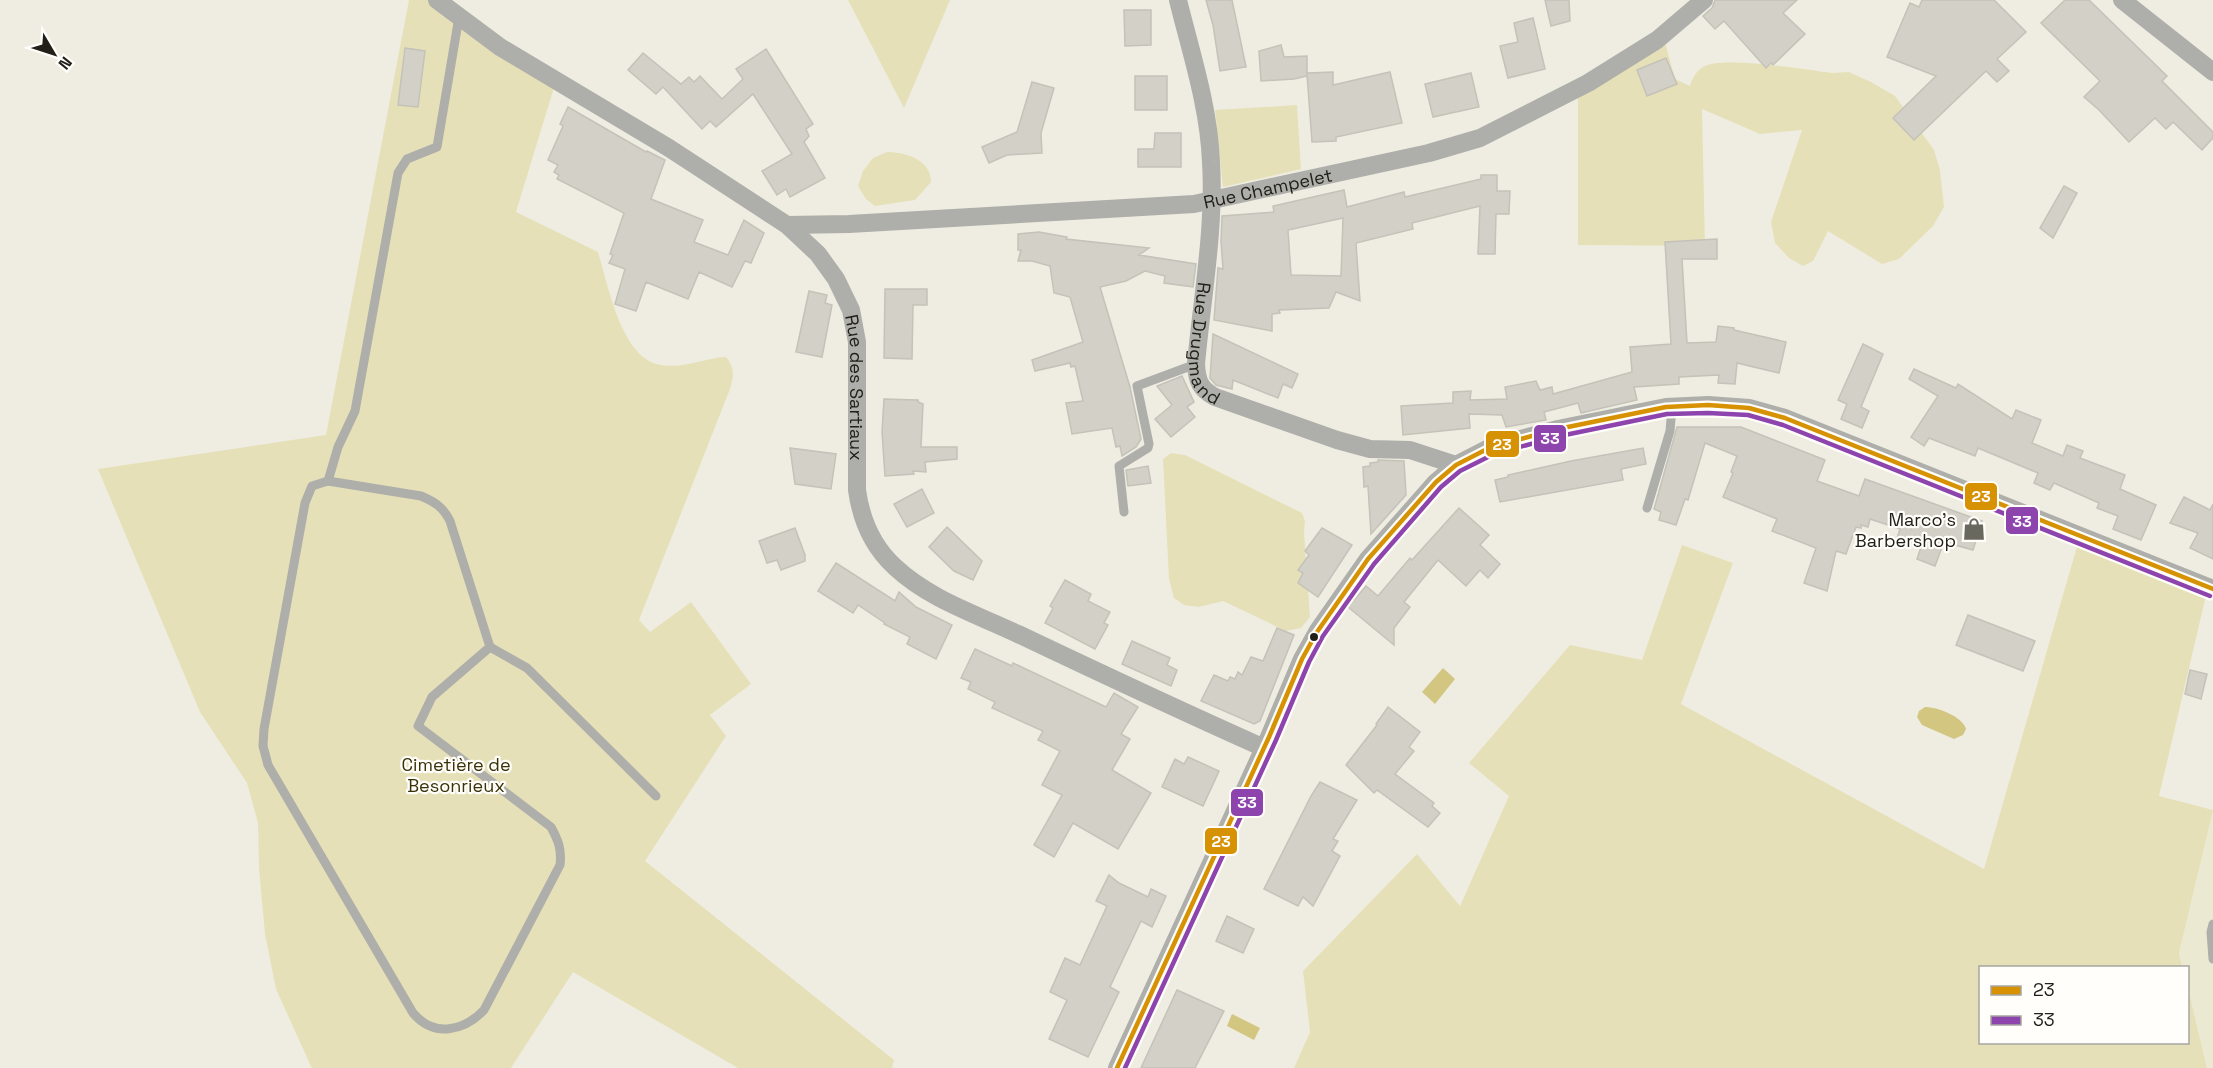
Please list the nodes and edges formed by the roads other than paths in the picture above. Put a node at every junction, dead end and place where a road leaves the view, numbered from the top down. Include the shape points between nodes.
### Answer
1 (437, 0) edge
2 (1178, 0) edge
3 (1704, 0) edge
4 (2122, 0) edge
5 (459, 17) junction
6 (2213, 72) edge
7 (1212, 201) junction
8 (787, 225) junction
9 (1196, 363) junction
10 (1672, 407) junction
11 (1456, 465) junction
12 (328, 481) junction
13 (1647, 508) dead end
14 (1124, 512) dead end
15 (2213, 589) edge
16 (489, 647) junction
17 (1264, 748) junction
18 (656, 796) dead end
19 (2213, 924) edge
20 (2213, 959) edge
21 (1117, 1068) edge

1 - 5 street, Rue des Sartiaux
2 - 7 street, Rue Drugmand via 1206,117
3 - 7 street, Rue Champelet via 1623,63 1480,138
4 - 6 street
5 - 8 street, Rue des Sartiaux via 500,47 669,148
5 - 12 lane via 437,147 407,159 398,173 355,411
7 - 8 street, Rue Champelet
7 - 9 street, Rue Drugmand
8 - 17 street, Rue des Sartiaux via 826,264 851,310 858,359 858,501 869,531 893,566 928,593
9 - 11 street, Rue Drugmand via 1199,385 1215,397 1348,443 1370,449 1410,450
9 - 14 lane via 1137,386 1149,444 1119,466
10 - 11 street via 1558,429 1480,452
10 - 13 lane via 1671,431
10 - 15 street via 1749,408 1785,418
11 - 17 street via 1368,559 1334,604 1302,659
12 - 16 lane via 421,496 444,510
12 - 16 lane via 312,486 304,503 263,746 268,765 413,1013 435,1029 455,1028 474,1020 484,1010 560,865 559,841 551,827 418,726 432,697
16 - 18 lane via 527,668
17 - 21 street
19 - 20 lane

